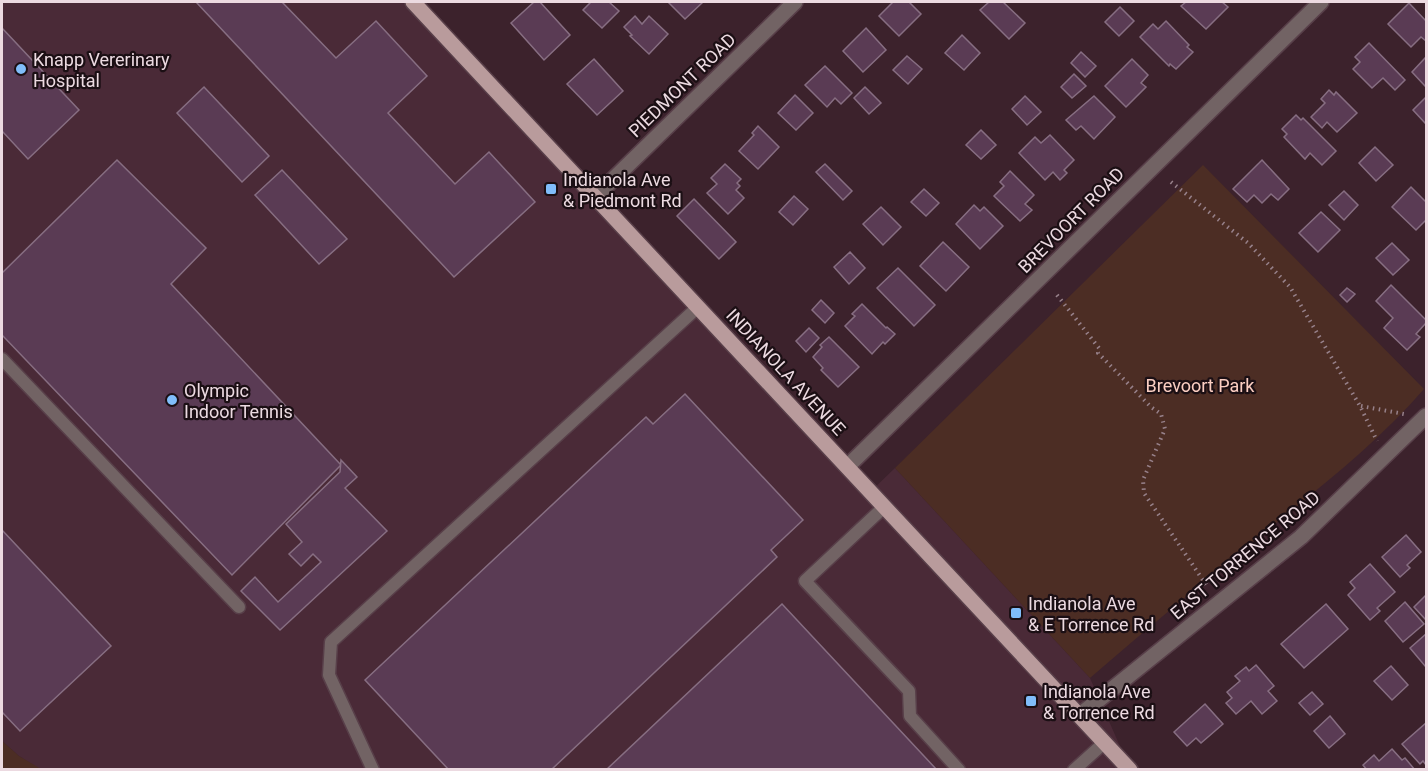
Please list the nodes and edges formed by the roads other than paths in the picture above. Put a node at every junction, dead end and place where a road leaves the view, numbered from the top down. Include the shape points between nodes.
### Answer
1 (413, 2) edge
2 (795, 2) edge
3 (1321, 2) edge
4 (595, 197) junction
5 (698, 307) junction
6 (2, 359) edge
7 (1426, 416) edge
8 (848, 466) junction
9 (885, 506) junction
10 (239, 607) dead end
11 (1080, 715) junction
12 (1105, 742) junction
13 (373, 770) edge
14 (959, 770) edge
15 (1074, 770) edge
16 (1130, 770) edge

1 - 4 main road, INDIANOLA AVENUE
2 - 4 street, PIEDMONT ROAD
3 - 8 street, BREVOORT ROAD
4 - 5 main road, INDIANOLA AVENUE
5 - 8 main road, INDIANOLA AVENUE
5 - 13 lane via 331,642 329,675
6 - 10 lane
7 - 11 street, EAST TORRENCE ROAD via 1301,537
8 - 9 main road, INDIANOLA AVENUE
9 - 11 main road, INDIANOLA AVENUE
9 - 14 lane via 805,581 909,691 910,716
11 - 12 main road, INDIANOLA AVENUE
12 - 15 lane
12 - 16 main road, INDIANOLA AVENUE

